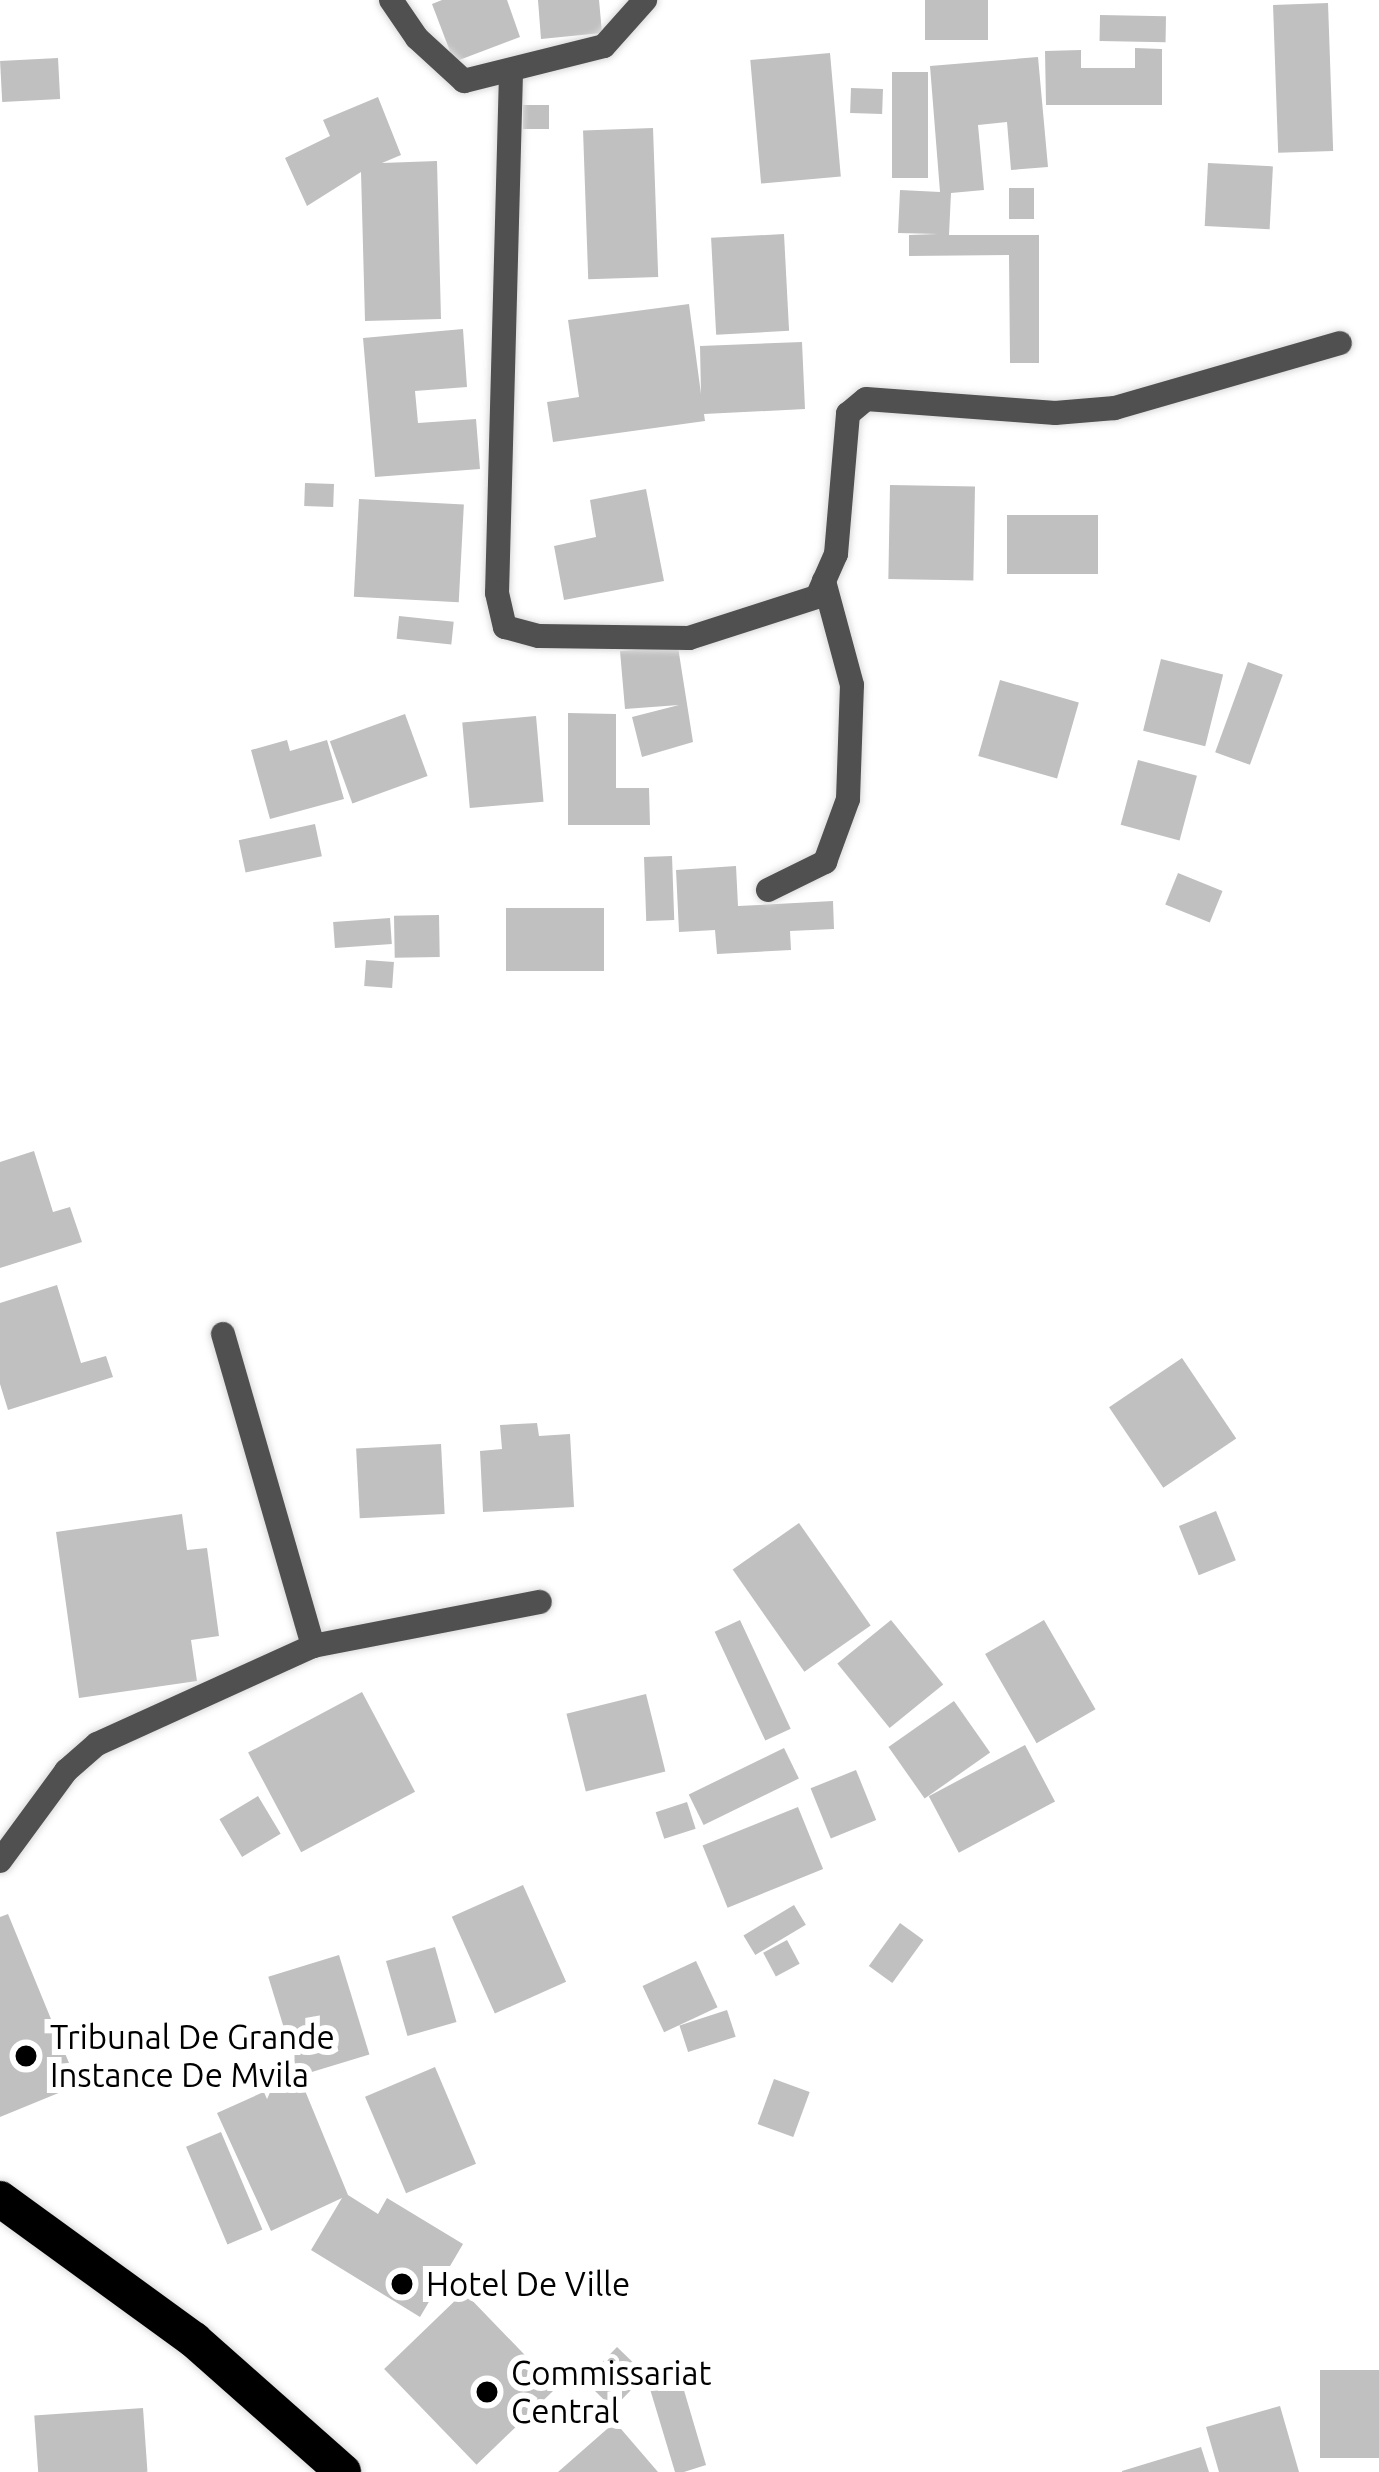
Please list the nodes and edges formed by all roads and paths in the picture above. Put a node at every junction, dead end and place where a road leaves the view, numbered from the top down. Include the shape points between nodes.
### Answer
1 (391, 0) edge
2 (645, 0) edge
3 (512, 74) junction
4 (1340, 343) dead end
5 (824, 581) junction
6 (768, 890) dead end
7 (223, 1334) dead end
8 (540, 1602) dead end
9 (314, 1646) junction
10 (0, 1861) edge
11 (0, 2199) edge
12 (343, 2472) edge

1 - 3 street via 417,38 464,80
2 - 3 street via 604,46
3 - 5 street via 497,593 505,627 539,636 689,638 817,597
4 - 5 street via 1114,408 1055,412 866,399 848,414 836,554
5 - 6 street via 852,685 848,799 824,862
7 - 9 street
8 - 9 street
9 - 10 street via 97,1744 66,1771
11 - 12 highway via 194,2340

